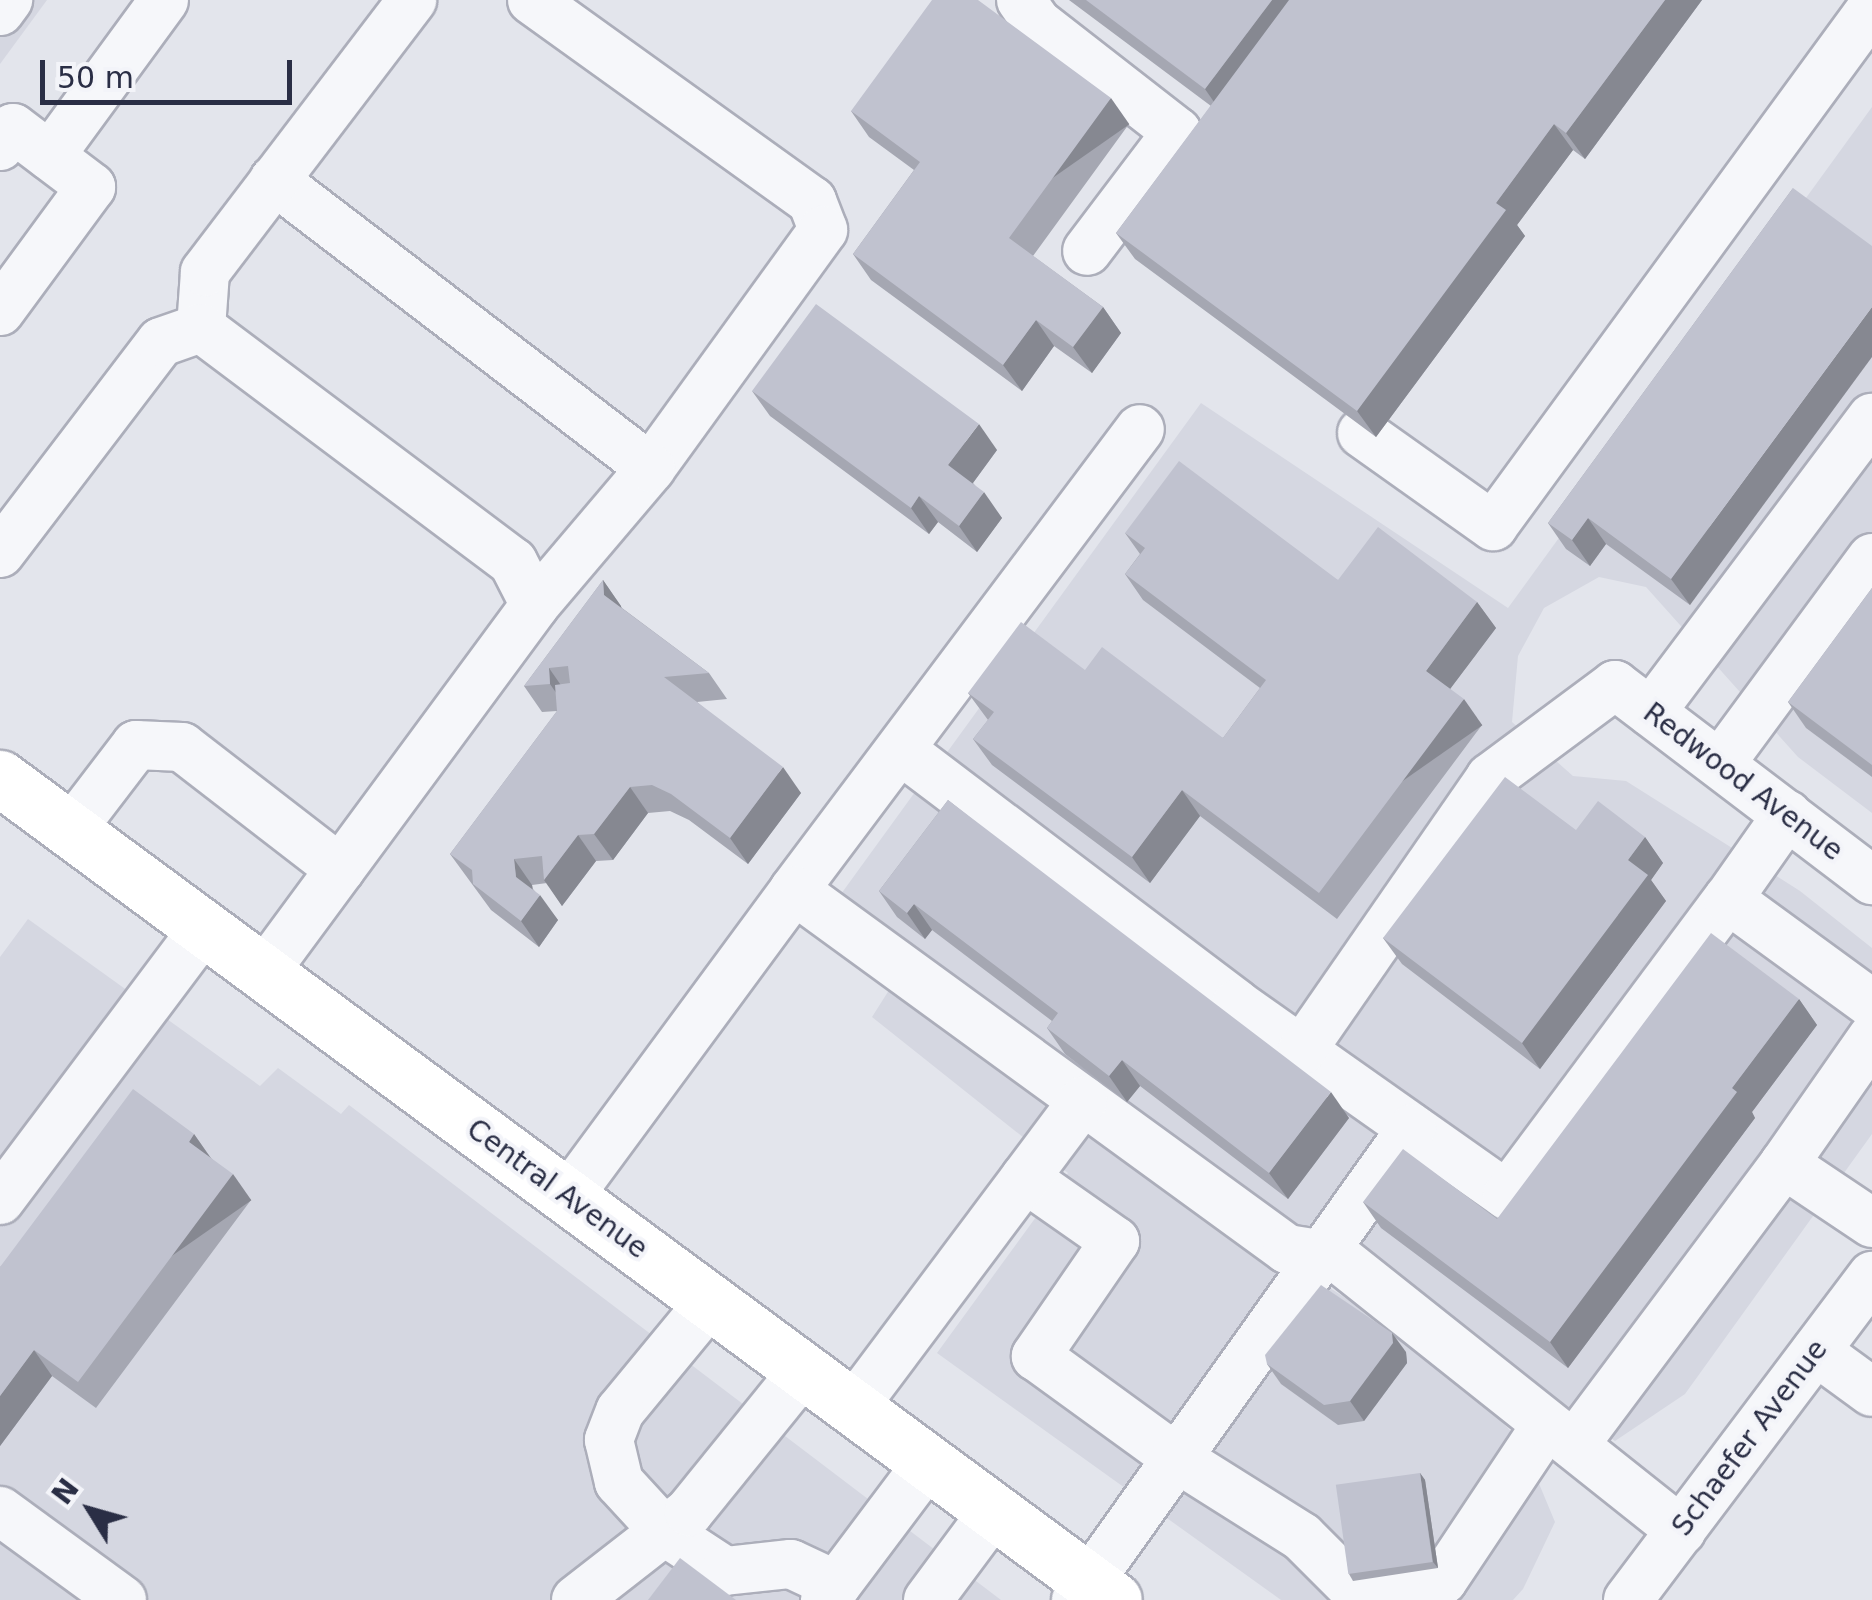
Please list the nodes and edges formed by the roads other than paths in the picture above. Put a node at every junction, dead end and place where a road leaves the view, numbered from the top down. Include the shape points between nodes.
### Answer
1 (8, 0) edge
2 (164, 0) edge
3 (412, 0) edge
4 (532, 0) edge
5 (1022, 0) edge
6 (1872, 8) edge
7 (0, 11) edge
8 (0, 146) edge
9 (50, 156) junction
10 (274, 180) junction
11 (1087, 252) dead end
12 (0, 311) edge
13 (201, 328) junction
14 (1872, 418) edge
15 (1140, 429) dead end
16 (1362, 433) edge
17 (651, 468) junction
18 (0, 554) edge
19 (1872, 558) edge
20 (536, 605) junction
21 (1633, 698) junction
22 (902, 751) junction
23 (1720, 764) junction
24 (0, 778) edge
25 (1787, 815) junction
26 (71, 830) junction
27 (340, 869) junction
28 (1872, 880) edge
29 (794, 890) junction
30 (1728, 899) junction
31 (204, 928) junction
32 (264, 972) junction
33 (1872, 1004) edge
34 (1872, 1038) edge
35 (1302, 1050) junction
36 (1083, 1100) junction
37 (1412, 1128) junction
38 (1784, 1164) junction
39 (1025, 1178) junction
40 (568, 1197) junction
41 (0, 1200) edge
42 (1872, 1223) edge
43 (1324, 1255) junction
44 (1872, 1276) edge
45 (710, 1302) junction
46 (1816, 1351) junction
47 (804, 1371) junction
48 (1872, 1392) edge
49 (853, 1408) junction
50 (1560, 1435) junction
51 (1175, 1457) junction
52 (928, 1463) junction
53 (0, 1511) edge
54 (994, 1511) junction
55 (664, 1531) junction
56 (1681, 1531) junction
57 (830, 1592) edge
58 (1647, 1593) edge
59 (1093, 1594) edge
60 (122, 1600) edge
61 (576, 1600) edge
62 (928, 1600) edge

1 - 7 street
2 - 9 street
3 - 10 street
4 - 17 street via 812,201 822,230
5 - 11 street via 1037,24 1176,132
6 - 16 street via 1494,526
8 - 9 street via 13,128
9 - 12 street via 90,187
10 - 13 street via 205,272
10 - 17 street
13 - 18 street via 161,342
13 - 20 street via 512,562
14 - 21 street
15 - 22 street
17 - 20 street
19 - 23 street
20 - 27 street
21 - 23 street, Redwood Avenue
21 - 35 street via 1490,778
22 - 29 street
22 - 35 street
23 - 25 street, Redwood Avenue
24 - 26 main road, Central Avenue
25 - 28 street, Redwood Avenue
25 - 30 street
26 - 27 street via 136,745 182,747
26 - 31 main road, Central Avenue
27 - 32 street
29 - 36 street
29 - 40 street
30 - 33 street
30 - 37 street via 1507,1195
31 - 32 main road, Central Avenue
31 - 41 street
32 - 40 main road, Central Avenue
34 - 38 street
35 - 37 street
36 - 39 street
36 - 43 street via 1286,1249
37 - 43 street
38 - 42 street
38 - 50 street
39 - 49 street
39 - 51 street via 1115,1242 1036,1356
40 - 45 main road, Central Avenue
43 - 50 street via 1336,1256
43 - 51 street
44 - 46 street, Schaefer Avenue
45 - 47 main road, Central Avenue
45 - 55 street via 620,1411 610,1440 619,1482
46 - 48 street
46 - 56 street, Schaefer Avenue
47 - 49 main road, Central Avenue
47 - 55 street via 689,1512
49 - 52 main road, Central Avenue
50 - 51 street via 1443,1580 1364,1598 1302,1537
50 - 56 street
51 - 59 street
52 - 54 main road, Central Avenue
52 - 57 street
53 - 60 street
54 - 59 main road, Central Avenue
54 - 62 street
55 - 57 street via 725,1571 791,1564
55 - 61 street
56 - 58 street, Schaefer Avenue

